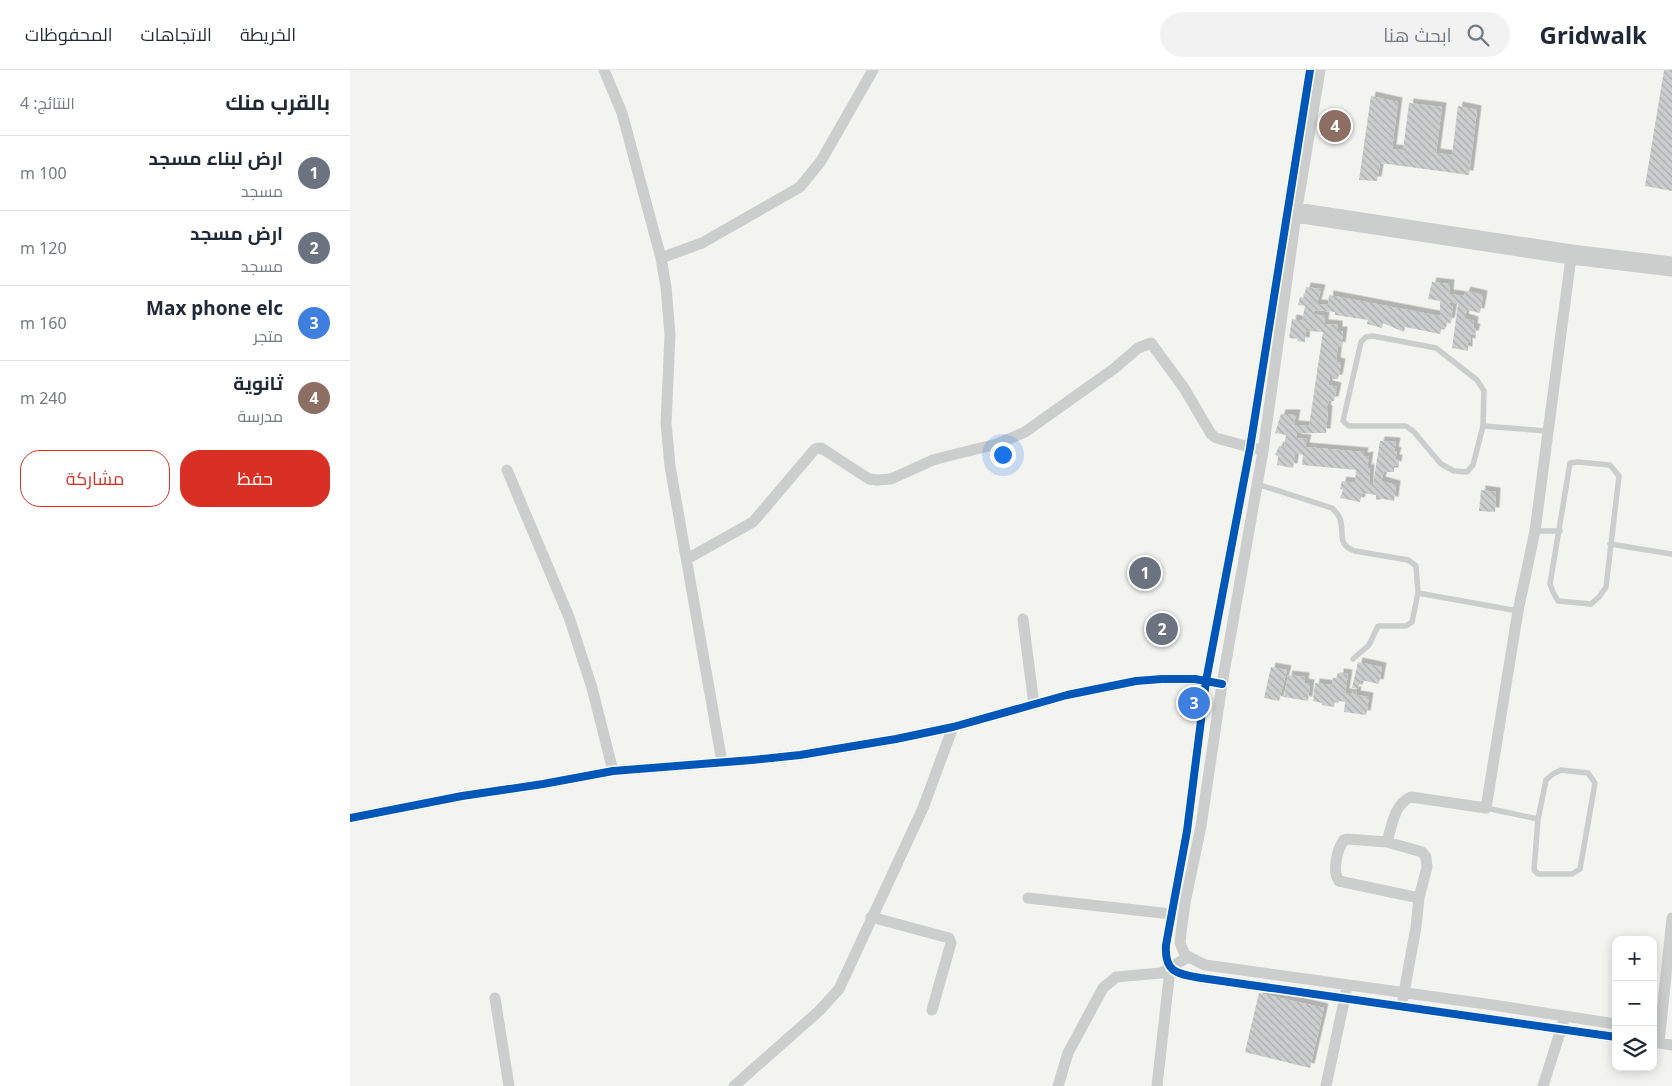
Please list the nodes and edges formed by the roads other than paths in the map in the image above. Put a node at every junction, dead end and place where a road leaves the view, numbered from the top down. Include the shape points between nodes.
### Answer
1 (604, 70) edge
2 (873, 70) edge
3 (1310, 70) edge
4 (1320, 70) edge
5 (1292, 212) junction
6 (1572, 255) junction
7 (661, 258) junction
8 (1672, 262) edge
9 (1672, 271) edge
10 (1483, 426) junction
11 (1547, 431) junction
12 (1250, 448) junction
13 (1263, 451) junction
14 (507, 470) dead end
15 (1257, 484) junction
16 (1535, 531) junction
17 (1560, 531) junction
18 (1610, 544) junction
19 (1672, 554) edge
20 (687, 559) junction
21 (1418, 593) junction
22 (1518, 611) junction
23 (1024, 619) dead end
24 (1353, 659) dead end
25 (1206, 681) junction
26 (1222, 684) junction
27 (1034, 705) junction
28 (953, 727) junction
29 (722, 762) junction
30 (613, 771) junction
31 (1486, 808) junction
32 (350, 818) edge
33 (1538, 819) junction
34 (1386, 842) junction
35 (1028, 898) dead end
36 (1419, 898) junction
37 (1171, 914) junction
38 (871, 917) junction
39 (1672, 918) edge
40 (1188, 957) junction
41 (1170, 969) junction
42 (1347, 985) junction
43 (1404, 993) junction
44 (495, 998) dead end
45 (1345, 999) junction
46 (1402, 1006) junction
47 (932, 1010) dead end
48 (1565, 1017) junction
49 (1612, 1023) edge
50 (1561, 1030) junction
51 (1662, 1031) edge
52 (1612, 1037) edge
53 (1657, 1043) edge
54 (1672, 1045) edge
55 (509, 1086) edge
56 (734, 1086) edge
57 (1058, 1086) edge
58 (1157, 1086) edge
59 (1326, 1086) edge
60 (1543, 1086) edge

1 - 7 street via 622,113
2 - 7 street via 840,131 800,187 702,243
3 - 5 street
4 - 5 street
5 - 6 street
5 - 12 street
5 - 13 street
6 - 8 street
6 - 9 street
6 - 11 street
7 - 20 street via 670,335 666,423 670,466
10 - 10 lane via 1484,391 1477,380 1436,348 1373,336 1362,342 1343,421 1349,426 1406,426 1441,464 1454,471 1466,472 1472,465
10 - 11 lane
11 - 16 street
12 - 13 street
12 - 20 street via 1212,434 1151,343 1138,348 1025,432 997,444 933,460 891,479 869,479 821,448 815,449 753,522
12 - 25 street
13 - 15 street
14 - 30 street via 569,617 592,688
15 - 21 lane via 1332,508 1340,518 1347,549 1412,561 1416,566
15 - 26 street
16 - 17 lane
16 - 22 street
17 - 18 lane via 1550,584 1558,601 1591,604 1599,597 1606,587
17 - 18 lane via 1570,463 1610,465 1619,476
18 - 19 lane
20 - 29 street
21 - 22 lane
21 - 24 lane via 1411,623 1406,626 1378,626 1369,644
22 - 31 street
23 - 27 street
25 - 26 street
25 - 27 street via 1136,681
25 - 37 street via 1187,831
26 - 40 street via 1201,826 1184,904 1180,943
27 - 28 street
28 - 29 street via 800,755
28 - 38 street via 923,808
29 - 30 street
30 - 32 street
31 - 33 lane
31 - 34 street via 1411,797 1398,808
33 - 33 lane via 1546,780 1553,774 1561,770 1588,773 1592,777 1595,783 1580,869 1572,874 1536,873
34 - 36 street via 1422,852 1426,857 1427,867
34 - 36 street via 1344,840 1335,872 1337,879
35 - 37 street
36 - 43 street
37 - 41 street via 1165,954
38 - 47 street via 945,935 951,940
38 - 56 street via 836,994
39 - 51 street
40 - 41 street
40 - 42 street via 1205,965
41 - 45 street via 1192,977
41 - 57 street via 1155,974 1116,977 1103,988 1068,1052
41 - 58 street
42 - 43 street
42 - 45 street
43 - 46 street
43 - 48 street
44 - 55 street
45 - 46 street
45 - 59 street
46 - 50 street
48 - 49 street
48 - 50 street
50 - 52 street
50 - 60 street
53 - 54 street

